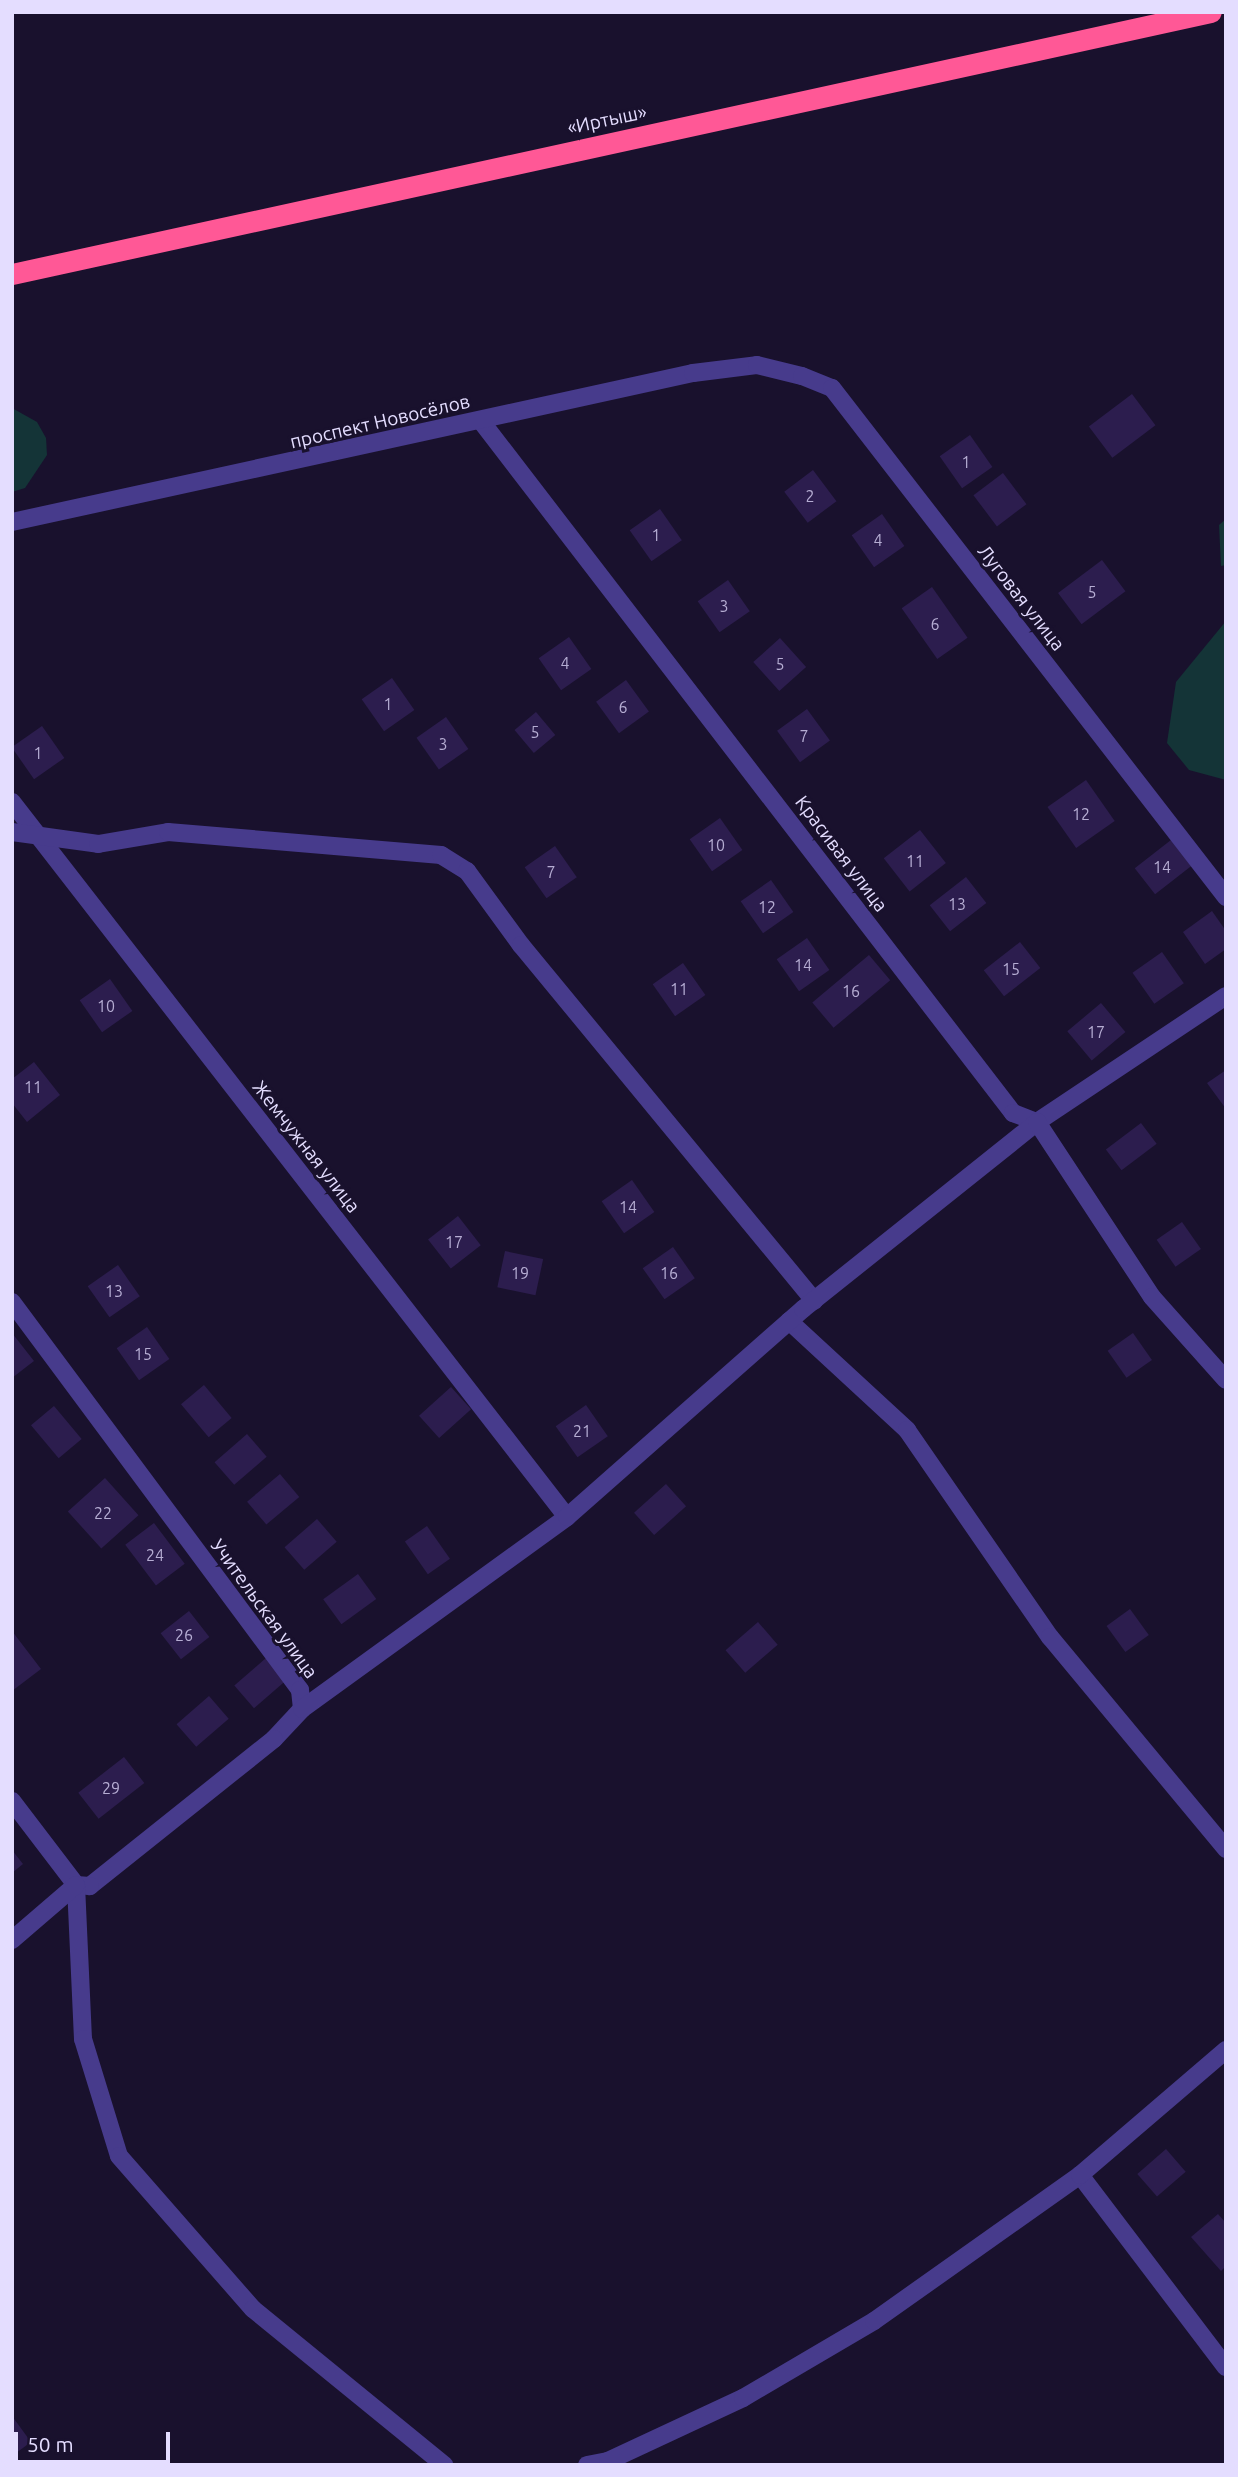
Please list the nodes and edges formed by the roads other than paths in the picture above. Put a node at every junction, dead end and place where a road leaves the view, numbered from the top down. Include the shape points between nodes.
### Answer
1 (1211, 12) edge
2 (12, 274) edge
3 (757, 365) joint
4 (481, 421) junction
5 (12, 522) edge
6 (12, 802) edge
7 (12, 832) edge
8 (41, 838) junction
9 (1226, 897) edge
10 (1226, 996) edge
11 (1037, 1122) junction
12 (814, 1301) junction
13 (12, 1302) edge
14 (789, 1321) junction
15 (1226, 1380) edge
16 (567, 1517) junction
17 (302, 1709) junction
18 (12, 1801) edge
19 (1226, 1849) edge
20 (76, 1885) junction
21 (12, 1940) edge
22 (1226, 2050) edge
23 (1080, 2175) junction
24 (1226, 2367) edge
25 (444, 2465) edge
26 (587, 2465) edge

1 - 2 highway, «Иртыш»
3 - 4 street, проспект Новосёлов via 693,373
3 - 9 street, Луговая улица via 832,388
4 - 5 street, проспект Новосёлов
4 - 11 street, Красивая улица via 1013,1113
6 - 8 street, Жемчужная улица
7 - 8 street
8 - 12 street via 98,844 168,832 441,855 467,871 521,945
8 - 16 street, Жемчужная улица
10 - 11 street
11 - 12 street
11 - 15 street via 1152,1297
12 - 14 street
13 - 17 street, Учительская улица via 300,1690
14 - 16 street
14 - 19 street via 907,1430 1050,1637
16 - 17 street
17 - 20 street, Учительская улица via 274,1740 90,1886
18 - 20 street
20 - 21 street, Учительская улица
20 - 25 street via 83,2039 119,2156 253,2309
22 - 23 street
23 - 24 street
23 - 26 street via 874,2321 743,2398 608,2461

